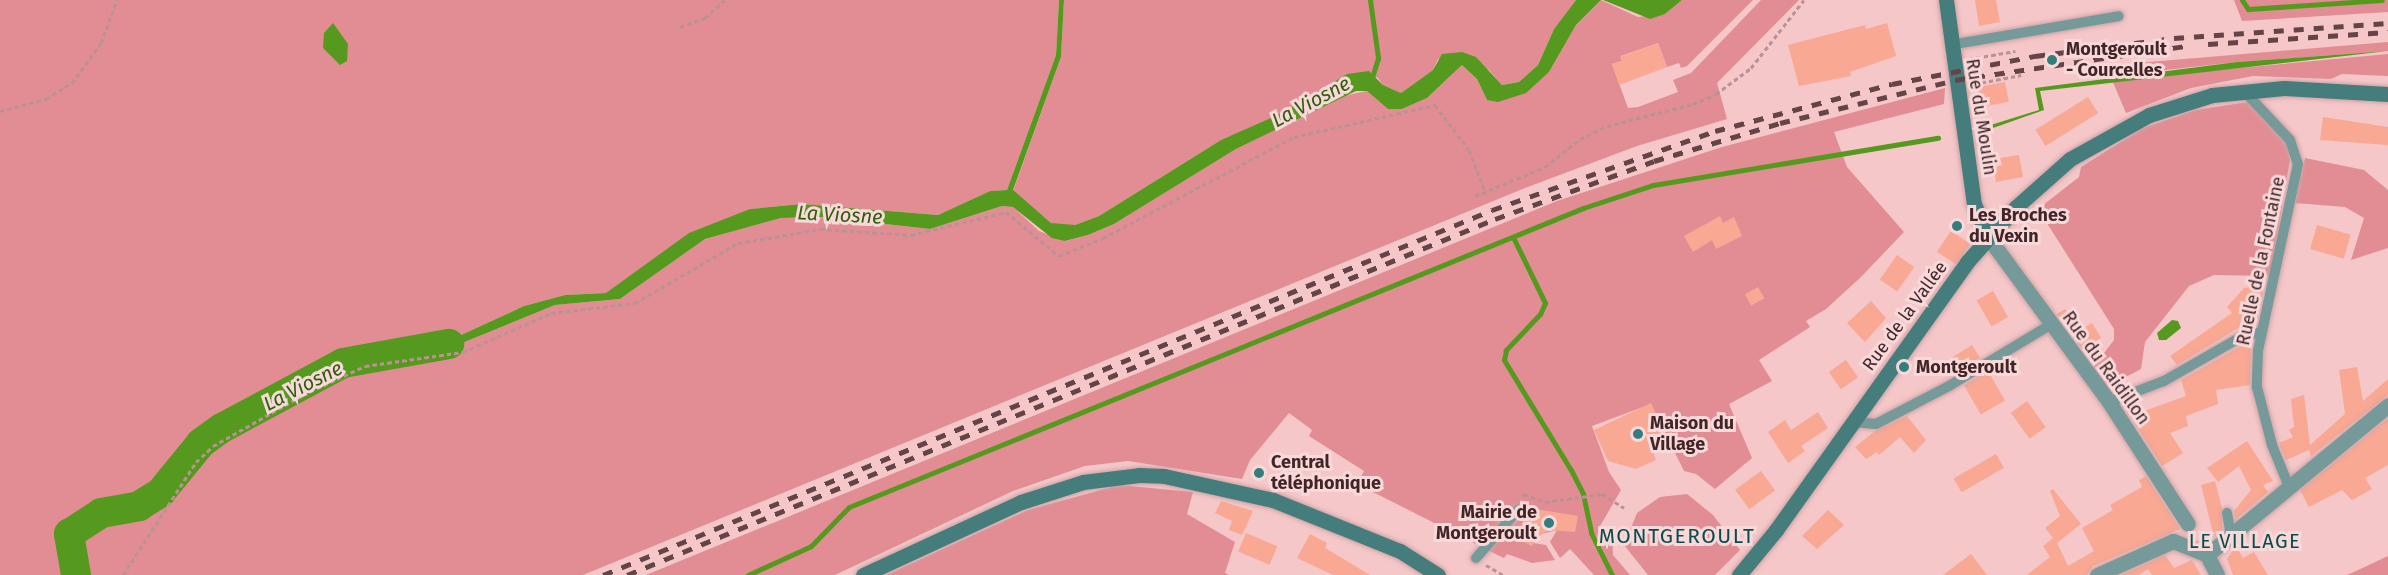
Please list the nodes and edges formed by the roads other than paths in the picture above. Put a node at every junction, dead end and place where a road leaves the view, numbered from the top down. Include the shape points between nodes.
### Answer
1 (1946, 0) edge
2 (2119, 16) dead end
3 (1950, 45) junction
4 (2244, 91) junction
5 (2388, 94) edge
6 (1988, 237) junction
7 (2050, 325) junction
8 (2261, 332) junction
9 (2109, 402) junction
10 (2388, 405) edge
11 (1853, 422) junction
12 (2289, 487) junction
13 (1518, 510) road end
14 (2227, 513) dead end
15 (2188, 524) dead end
16 (2231, 536) junction
17 (2207, 555) junction
18 (1480, 561) road end
19 (863, 575) edge
20 (1438, 575) edge
21 (1739, 575) edge
22 (2097, 575) edge
23 (2217, 575) edge

1 - 3 main road, Rue du Moulin
2 - 3 lane
3 - 6 main road, Rue du Moulin via 1974,204
4 - 5 main road, Rue de la Vallée via 2284,88
4 - 6 main road, Rue de la Vallée via 2192,100 2106,136 2053,173
4 - 8 lane, Ruelle de la Fontaine via 2290,140 2298,164
6 - 7 street, Rue du Raidillon
6 - 11 main road, Rue de la Vallée
7 - 9 street, Rue du Raidillon
7 - 11 lane via 1949,386 1876,424
8 - 9 lane via 2241,337 2164,381
8 - 12 lane, Ruelle de la Fontaine via 2258,387 2272,445
9 - 15 street, Rue du Raidillon
10 - 12 street
11 - 21 main road, Rue de la Vallée
12 - 16 street
13 - 18 lane
14 - 16 lane
16 - 17 street
17 - 22 street via 2173,541
17 - 23 street
19 - 20 main road via 1021,502 1083,482 1164,476 1239,490 1299,509 1400,551

